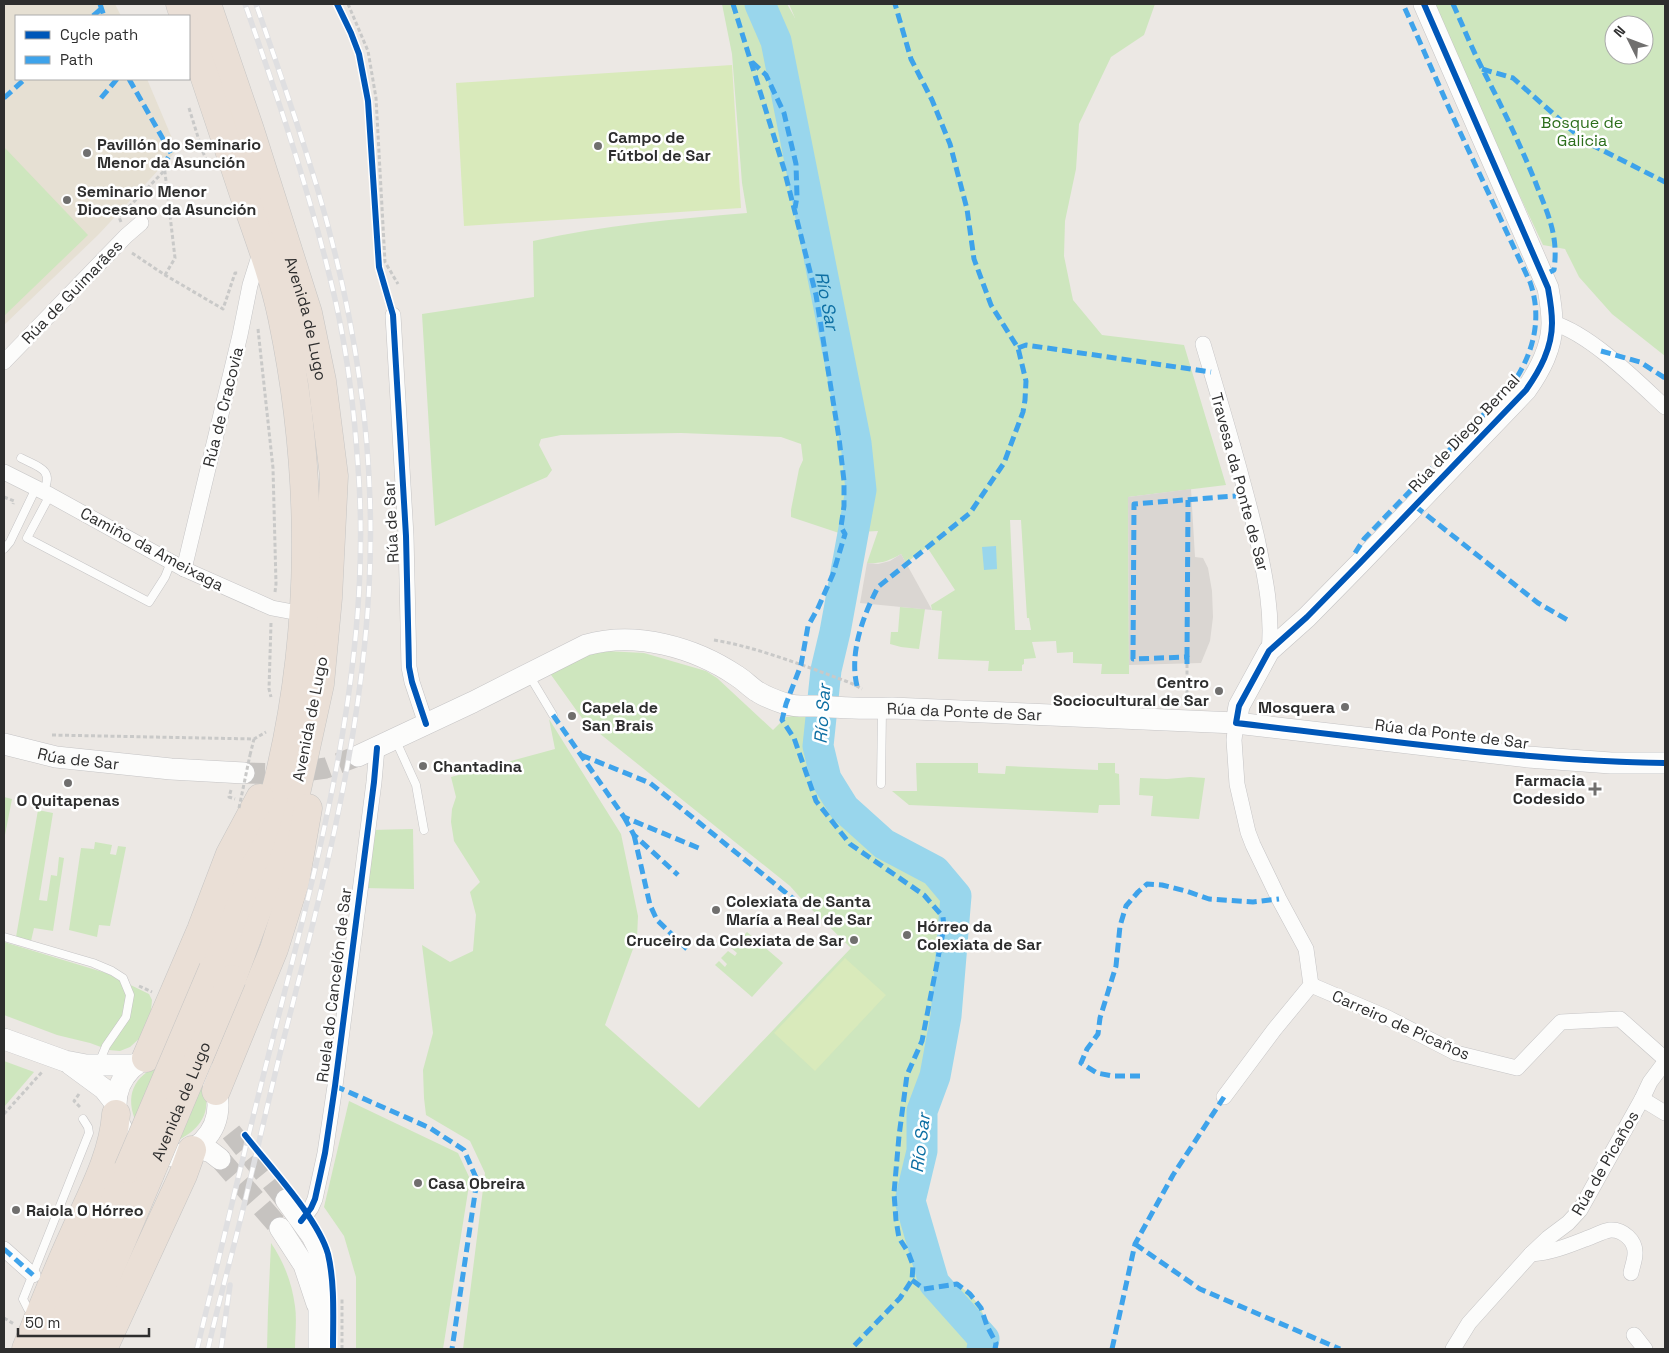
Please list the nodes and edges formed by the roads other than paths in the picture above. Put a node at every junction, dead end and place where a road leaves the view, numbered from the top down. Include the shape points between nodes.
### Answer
1 (207, 4) edge
2 (1424, 4) edge
3 (190, 33) edge
4 (141, 223) dead end
5 (262, 246) junction
6 (393, 316) dead end
7 (1552, 323) junction
8 (1203, 344) dead end
9 (4, 362) edge
10 (1665, 407) edge
11 (21, 458) dead end
12 (4, 472) edge
13 (334, 476) junction
14 (43, 492) junction
15 (4, 549) edge
16 (177, 565) junction
17 (304, 614) junction
18 (1269, 651) junction
19 (528, 673) junction
20 (882, 708) junction
21 (553, 715) dead end
22 (1236, 723) junction
23 (426, 724) junction
24 (4, 744) edge
25 (377, 748) junction
26 (283, 756) junction
27 (247, 764) tunnel mouth
28 (1665, 764) edge
29 (881, 784) dead end
30 (424, 830) dead end
31 (4, 937) edge
32 (223, 974) junction
33 (1311, 985) junction
34 (4, 1039) edge
35 (1665, 1060) edge
36 (65, 1061) junction
37 (140, 1061) junction
38 (98, 1065) junction
39 (1224, 1097) dead end
40 (1642, 1099) junction
41 (217, 1102) junction
42 (115, 1109) junction
43 (1665, 1113) edge
44 (83, 1119) dead end
45 (231, 1132) tunnel mouth
46 (194, 1148) junction
47 (220, 1160) tunnel mouth
48 (139, 1172) junction
49 (286, 1200) tunnel mouth
50 (301, 1220) junction
51 (280, 1228) tunnel mouth
52 (4, 1249) edge
53 (1531, 1254) junction
54 (1631, 1273) dead end
55 (33, 1275) junction
56 (319, 1311) junction
57 (40, 1315) junction
58 (1634, 1335) dead end
59 (26, 1349) edge
60 (53, 1349) edge
61 (76, 1349) edge
62 (88, 1349) edge
63 (103, 1349) edge
64 (319, 1349) edge
65 (1453, 1349) edge
66 (1645, 1349) edge

1 - 13 highway, Avenida de Lugo via 308,313 322,381
2 - 7 street, Rúa de Diego Bernal via 1544,275
3 - 5 highway, Avenida de Lugo
4 - 9 street, Rúa de Guimarães
5 - 16 street, Rúa de Cracovia
5 - 17 highway, Avenida de Lugo via 282,315 299,420 306,519
6 - 23 street, Rúa de Sar via 406,536 409,668
7 - 10 street via 1565,327 1601,351
7 - 18 street, Rúa de Diego Bernal via 1548,351 1526,390 1307,617
8 - 18 street, Travesa da Ponte de Sar via 1247,495 1266,581 1271,631
11 - 14 lane via 47,473 48,482
12 - 14 street, Camiño da Ameixaga
13 - 32 highway, Avenida de Lugo via 320,684 290,821
13 - 41 highway via 340,574 334,666 316,772 295,882 274,949
14 - 15 lane
14 - 16 street, Camiño da Ameixaga
14 - 16 lane via 27,538 149,602
16 - 17 street, Camiño da Ameixaga via 272,608
17 - 26 highway, Avenida de Lugo via 295,693
18 - 22 street, Rúa de Diego Bernal via 1239,706
19 - 20 street, Rúa da Ponte de Sar via 586,644 617,639 657,643 695,654 738,676 759,693 792,705
19 - 21 lane
19 - 23 street
20 - 22 street, Rúa da Ponte de Sar
20 - 29 lane
22 - 28 street, Rúa da Ponte de Sar via 1528,757
22 - 33 street, Carreiro de Picaños via 1237,784 1248,832 1306,949
23 - 25 street
24 - 27 street, Rúa de Sar via 56,757 162,768
25 - 30 lane via 416,786
25 - 50 street, Ruela do Cancelón de Sar via 329,1124 315,1199
26 - 32 highway, Avenida de Lugo
26 - 37 highway via 266,782 230,854 201,930
31 - 38 lane via 93,963 123,978 130,995 126,1017 106,1046
32 - 48 highway, Avenida de Lugo, bridge
33 - 35 street, Carreiro de Picaños via 1456,1053 1517,1068 1561,1022 1620,1019
33 - 39 street, Carreiro de Picaños
34 - 36 street
35 - 40 street, Rúa de Picaños
36 - 38 street
36 - 42 street via 98,1085
37 - 38 street
37 - 41 street via 163,1053 189,1058 213,1081
37 - 42 street via 122,1079
40 - 43 street
40 - 53 street, Rúa de Picaños via 1580,1210
41 - 45 street
41 - 46 street via 210,1132
42 - 46 street via 125,1136 144,1152 168,1156
42 - 57 highway via 112,1141
44 - 55 lane via 89,1132
46 - 47 street via 211,1152
46 - 63 highway
48 - 60 highway, Avenida de Lugo
48 - 61 highway, Avenida de Lugo
48 - 62 highway via 136,1226
49 - 50 street
50 - 56 street via 318,1248 324,1274
51 - 56 street via 304,1266
52 - 55 street
53 - 54 street, Rúa de Picaños via 1566,1246 1608,1230 1618,1231 1628,1236 1634,1245
53 - 65 street, Rúa de Picaños via 1469,1324
55 - 57 lane via 23,1299 28,1308
56 - 64 street
57 - 59 highway
58 - 66 street

